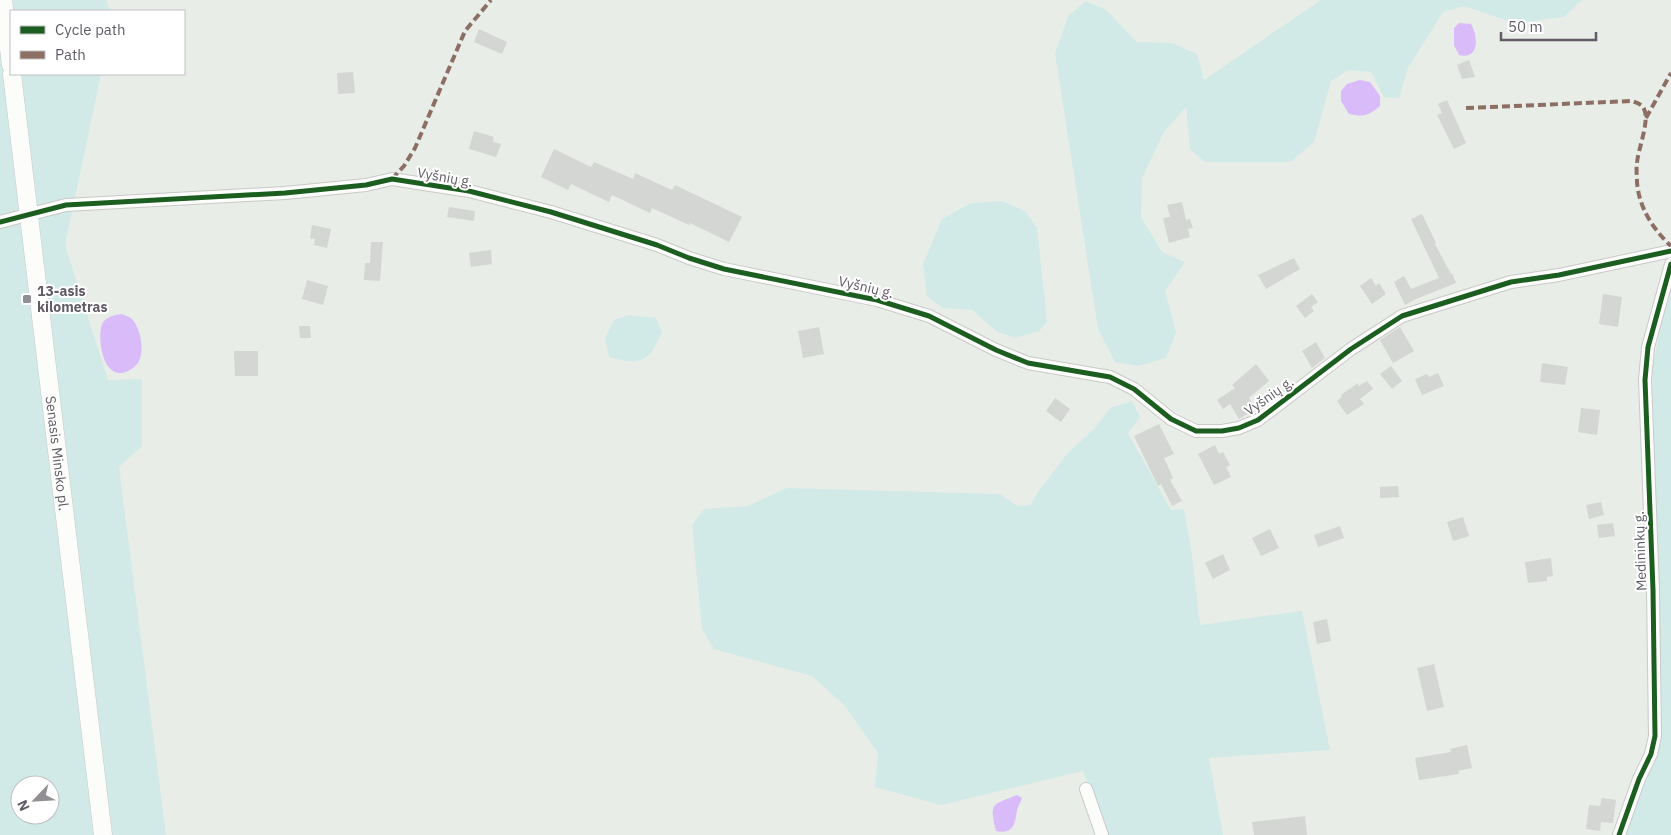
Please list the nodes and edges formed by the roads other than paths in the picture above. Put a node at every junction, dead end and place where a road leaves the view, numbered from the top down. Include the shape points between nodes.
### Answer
1 (3, 0) edge
2 (10, 57) edge
3 (12, 75) edge
4 (30, 213) junction
5 (0, 222) edge
6 (1671, 251) edge
7 (1671, 264) edge
8 (1086, 789) dead end
9 (103, 835) edge
10 (1102, 835) edge
11 (1619, 835) edge

1 - 2 main road
3 - 4 main road, Senasis Minsko pl.
4 - 5 street, Vyšnių g.
4 - 6 street, Vyšnių g. via 66,204 294,192 366,185 392,179 469,191 551,212 724,269 878,300 928,316 1028,363 1110,377 1134,389 1170,420 1196,431 1239,428 1258,420 1351,349 1402,316 1511,282
4 - 9 main road, Senasis Minsko pl.
7 - 11 street, Medininkų g. via 1648,347 1645,380 1655,736
8 - 10 street

